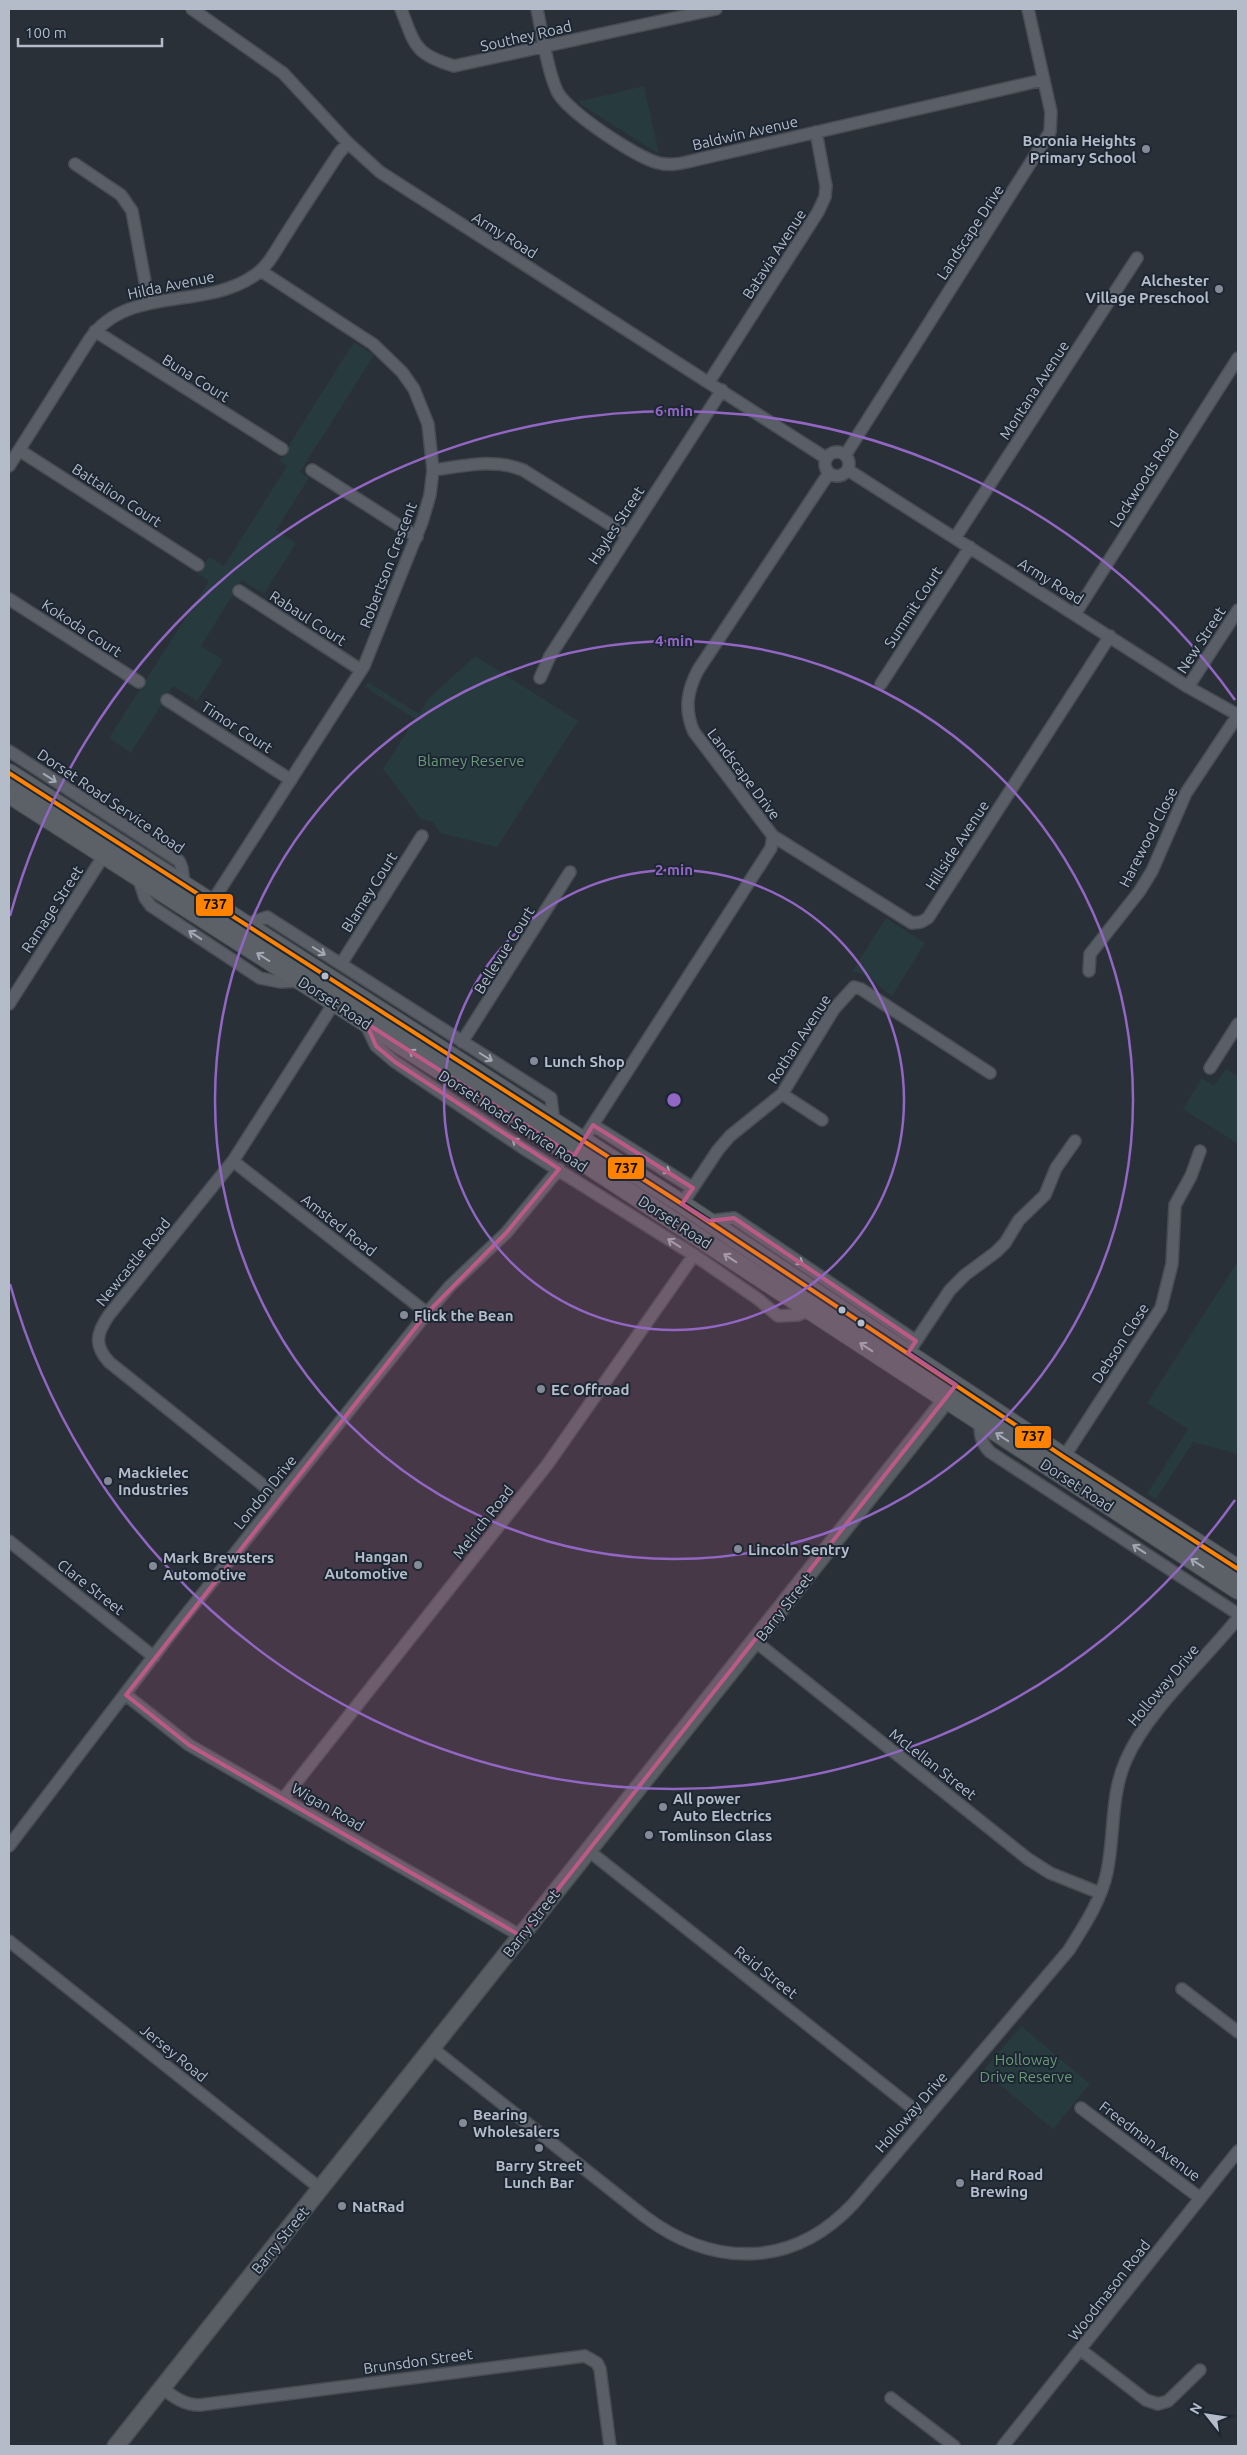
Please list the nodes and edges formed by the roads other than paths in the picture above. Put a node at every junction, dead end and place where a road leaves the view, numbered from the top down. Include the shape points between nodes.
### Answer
1 (192, 9) edge
2 (401, 9) edge
3 (537, 9) edge
4 (716, 9) edge
5 (1028, 9) edge
6 (546, 47) junction
7 (1043, 80) junction
8 (816, 132) junction
9 (348, 143) junction
10 (75, 164) dead end
11 (1137, 258) dead end
12 (261, 271) junction
13 (149, 304) junction
14 (95, 331) junction
15 (1238, 358) edge
16 (709, 382) junction
17 (722, 390) junction
18 (282, 449) dead end
19 (19, 450) junction
20 (846, 454) junction
21 (826, 458) junction
22 (9, 466) edge
23 (312, 470) dead end
24 (433, 470) junction
25 (848, 470) junction
26 (829, 473) junction
27 (627, 535) junction
28 (417, 537) junction
29 (955, 538) junction
30 (970, 547) junction
31 (198, 565) dead end
32 (239, 591) dead end
33 (9, 599) edge
34 (1238, 610) edge
35 (1074, 614) junction
36 (1110, 636) junction
37 (361, 670) junction
38 (540, 678) dead end
39 (139, 682) dead end
40 (881, 684) dead end
41 (1188, 687) junction
42 (167, 700) dead end
43 (1238, 715) edge
44 (9, 751) edge
45 (9, 772) edge
46 (291, 780) junction
47 (9, 794) edge
48 (422, 836) dead end
49 (773, 836) junction
50 (114, 839) junction
51 (104, 855) junction
52 (570, 872) dead end
53 (138, 877) junction
54 (184, 884) junction
55 (212, 902) junction
56 (202, 918) junction
57 (247, 924) junction
58 (341, 964) junction
59 (1089, 971) dead end
60 (301, 981) junction
61 (334, 1003) junction
62 (9, 1004) edge
63 (366, 1023) junction
64 (1238, 1024) edge
65 (405, 1026) junction
66 (442, 1030) junction
67 (462, 1042) junction
68 (1210, 1068) dead end
69 (990, 1074) dead end
70 (782, 1094) junction
71 (822, 1120) dead end
72 (554, 1123) junction
73 (593, 1125) junction
74 (583, 1140) junction
75 (1075, 1142) dead end
76 (1200, 1151) dead end
77 (574, 1156) junction
78 (233, 1161) junction
79 (559, 1168) junction
80 (693, 1188) junction
81 (682, 1204) junction
82 (709, 1221) junction
83 (694, 1255) junction
84 (813, 1291) junction
85 (810, 1310) junction
86 (426, 1313) junction
87 (912, 1347) junction
88 (951, 1393) junction
89 (980, 1423) junction
90 (1064, 1457) junction
91 (279, 1498) junction
92 (9, 1541) edge
93 (1238, 1569) edge
94 (1238, 1590) edge
95 (1238, 1616) edge
96 (756, 1642) junction
97 (154, 1657) junction
98 (126, 1695) junction
99 (283, 1799) junction
100 (9, 1846) edge
101 (589, 1851) junction
102 (1100, 1893) junction
103 (521, 1936) junction
104 (9, 1941) edge
105 (1182, 1989) dead end
106 (1238, 2032) edge
107 (432, 2048) junction
108 (1082, 2108) dead end
109 (925, 2118) junction
110 (1238, 2151) edge
111 (321, 2189) junction
112 (1200, 2198) junction
113 (1081, 2350) junction
114 (1200, 2370) dead end
115 (162, 2388) junction
116 (891, 2398) dead end
117 (116, 2446) edge
118 (610, 2446) edge
119 (954, 2446) edge
120 (1003, 2446) edge

1 - 9 street, Army Road via 283,72
2 - 6 street, Southey Road via 419,50 437,61 454,66
3 - 6 street, Baldwin Avenue
4 - 6 street, Southey Road
5 - 7 street, Landscape Drive
6 - 8 street, Baldwin Avenue via 556,90 564,102 575,113 659,164 704,158
7 - 8 street, Baldwin Avenue
7 - 20 street, Landscape Drive via 1052,122 1044,144
8 - 16 street, Batavia Avenue via 825,197
9 - 12 street, Hilda Avenue
9 - 16 street, Army Road via 380,172
10 - 13 street via 121,195 132,211
11 - 29 street, Montana Avenue
12 - 13 street, Hilda Avenue via 232,287
12 - 24 street, Robertson Crescent via 373,344 402,372 414,389 428,424
13 - 14 street, Hilda Avenue via 116,314
14 - 18 street, Buna Court
14 - 19 street, Hilda Avenue
15 - 35 street, Lockwoods Road
16 - 17 street, Army Road
17 - 21 street, Army Road
17 - 27 street, Hayles Street
19 - 22 street, Hilda Avenue
19 - 31 street, Battalion Court
20 - 21 street via 835,451
20 - 25 street via 850,462
21 - 26 street
23 - 28 street
24 - 27 street via 509,464
24 - 28 street, Robertson Crescent via 430,495
25 - 26 street via 839,476
25 - 29 street, Army Road
26 - 49 street, Landscape Drive via 698,670 687,700 694,732
27 - 38 street, Hayles Street via 550,656
28 - 37 street, Robertson Crescent
29 - 30 street, Army Road
30 - 35 street, Army Road
30 - 40 street, Summit Court
32 - 37 street, Rabaul Court
33 - 39 street, Kokoda Court
34 - 41 street, New Street
35 - 36 street, Army Road
36 - 41 street, Army Road
36 - 49 street, Hillside Avenue via 928,918 912,923
37 - 46 street, Robertson Crescent
41 - 43 street, Army Road
42 - 46 street, Timor Court
43 - 59 street, Harewood Close via 1186,794 1139,892 1090,954
44 -> 54 street, Dorset Road Service Road via 174,858 182,868
45 - 50 main road, Dorset Road
46 - 55 street, Robertson Crescent
47 - 51 main road, Dorset Road
48 - 58 street, Blamey Court
49 - 73 street, Landscape Drive via 771,848
50 - 51 main road
50 - 54 main road, Dorset Road
51 - 53 main road, Dorset Road
51 - 62 street, Ramage Street
52 - 67 street, Bellevue Court
53 - 56 main road, Dorset Road
60 -> 53 street via 280,982 260,978 151,906
54 - 55 main road, Dorset Road
55 - 56 main road
55 - 57 main road, Dorset Road
60 -> 56 main road, Dorset Road
57 -> 58 street, Dorset Road Service Road via 267,917
57 - 65 main road, Dorset Road
58 - 66 street, Dorset Road Service Road
60 - 61 main road, Dorset Road
61 - 63 main road, Dorset Road
61 - 78 street, Newcastle Road
77 -> 63 main road, Dorset Road
79 -> 63 street, Dorset Road Service Road via 523,1148 395,1062 376,1046
64 - 68 street
65 - 66 street, Dorset Road Service Road
65 - 72 main road, Dorset Road
66 - 67 street, Dorset Road Service Road
67 -> 72 street, Dorset Road Service Road via 551,1098
69 - 70 street, Rothan Avenue via 854,987 834,1009
70 - 71 street
70 - 80 street, Rothan Avenue via 730,1136
72 - 74 main road, Dorset Road
73 - 74 street, Landscape Drive
73 -> 80 street
74 - 77 main road
74 - 81 main road, Dorset Road
75 - 87 street via 1056,1168 1045,1195 1019,1220 1005,1243 950,1290
76 - 90 street, Debson Close via 1175,1205 1171,1272 1162,1308
85 -> 77 main road, Dorset Road
78 - 86 street, Amsted Road
78 - 91 street, Newcastle Road via 109,1316 100,1329 100,1351 109,1362
83 -> 79 street, Dorset Road Service Road
79 - 86 street, London Drive via 506,1233
80 - 81 street, Rothan Avenue
81 - 82 main road, Dorset Road
82 - 84 main road, Dorset Road
82 -> 87 street via 734,1218
83 - 85 street, Dorset Road Service Road via 778,1316 798,1315
83 - 99 street, Melrich Road via 547,1465
84 - 85 main road
84 - 87 main road, Dorset Road
88 -> 85 main road, Dorset Road
86 - 91 street, London Drive
87 - 88 main road, Dorset Road
88 - 89 main road, Dorset Road
88 - 90 main road, Dorset Road
88 - 96 main road, Barry Street
94 -> 89 main road, Dorset Road
95 -> 89 street via 990,1452 983,1445
90 - 93 main road, Dorset Road
91 - 97 street, London Drive
92 - 97 street, Clare Street
95 - 102 street, Holloway Drive via 1151,1719 1132,1747 1115,1797 1110,1851
96 - 101 main road, Barry Street
96 - 102 street, McLellan Street via 1028,1859 1057,1876
97 - 98 street, London Drive
98 - 99 street, Wigan Road via 189,1745
98 - 100 street, London Drive
99 - 103 street, Wigan Road
101 - 103 main road, Barry Street
101 - 109 street, Reid Street
102 - 109 street, Holloway Drive via 1069,1950
103 - 107 main road, Barry Street
104 - 111 street, Jersey Road
105 - 106 street
107 - 109 street, Holloway Drive via 665,2231 706,2250 731,2254 781,2249 830,2225 854,2203
107 - 111 main road, Barry Street
108 - 112 street, Freedman Avenue
110 - 112 street, Woodmason Road
111 - 115 main road, Barry Street
112 - 113 street, Woodmason Road
113 - 114 street via 1146,2400 1158,2404 1168,2401
113 - 120 street, Woodmason Road
115 - 117 main road, Barry Street
115 - 118 street, Brunsdon Street via 190,2405 585,2356 600,2369
116 - 119 street

